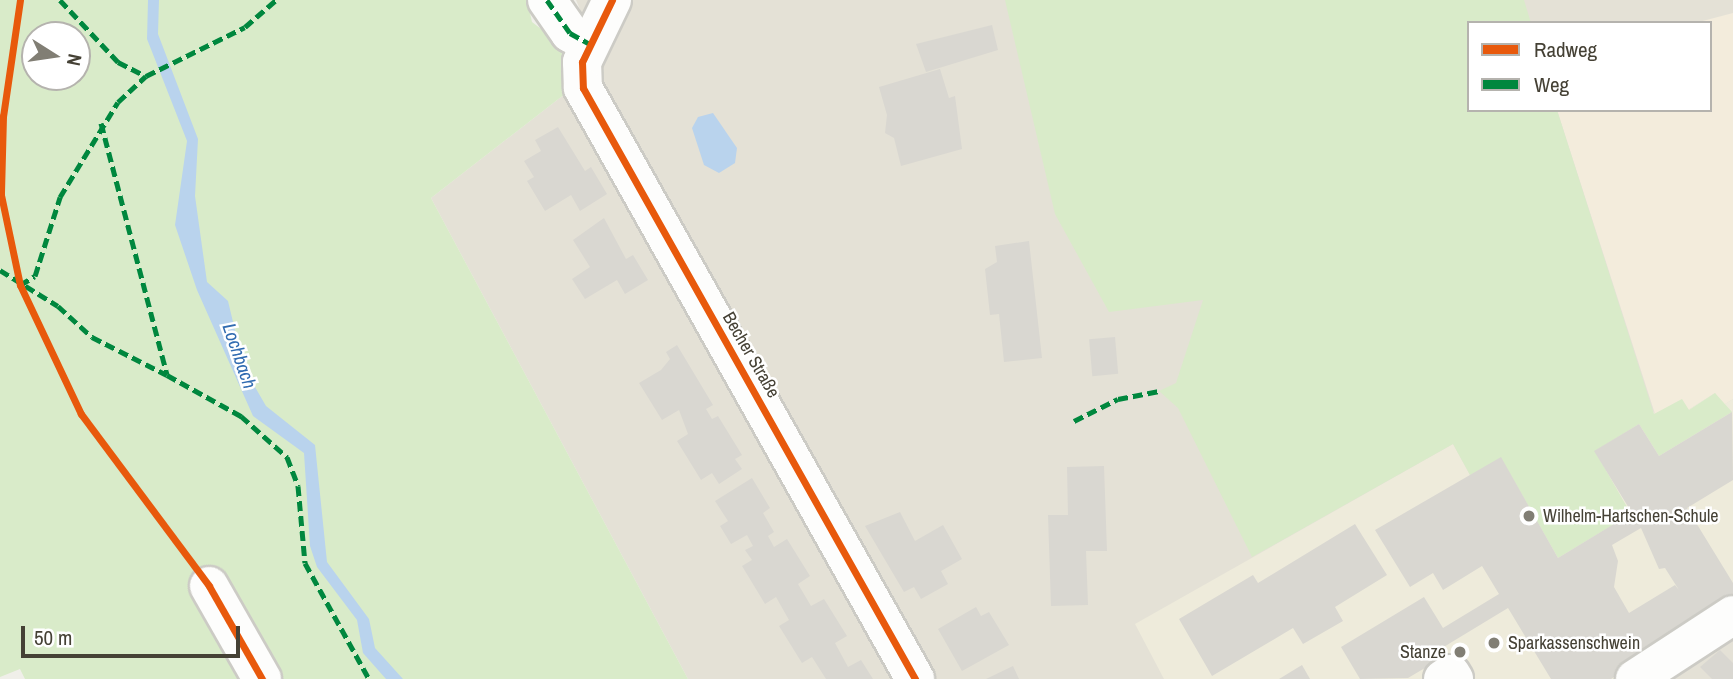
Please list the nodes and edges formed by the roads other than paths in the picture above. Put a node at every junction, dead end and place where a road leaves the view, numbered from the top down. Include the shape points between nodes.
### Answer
1 (547, 0) edge
2 (612, 0) edge
3 (590, 44) junction
4 (209, 586) dead end
5 (1733, 615) edge
6 (262, 679) edge
7 (915, 679) edge
8 (1443, 679) edge
9 (1454, 679) edge
10 (1635, 679) edge

1 - 3 street via 570,33
2 - 3 street, Becher Straße
3 - 7 street, Becher Straße via 579,73 583,88
4 - 6 street
5 - 10 street
8 - 9 street via 1451,674

